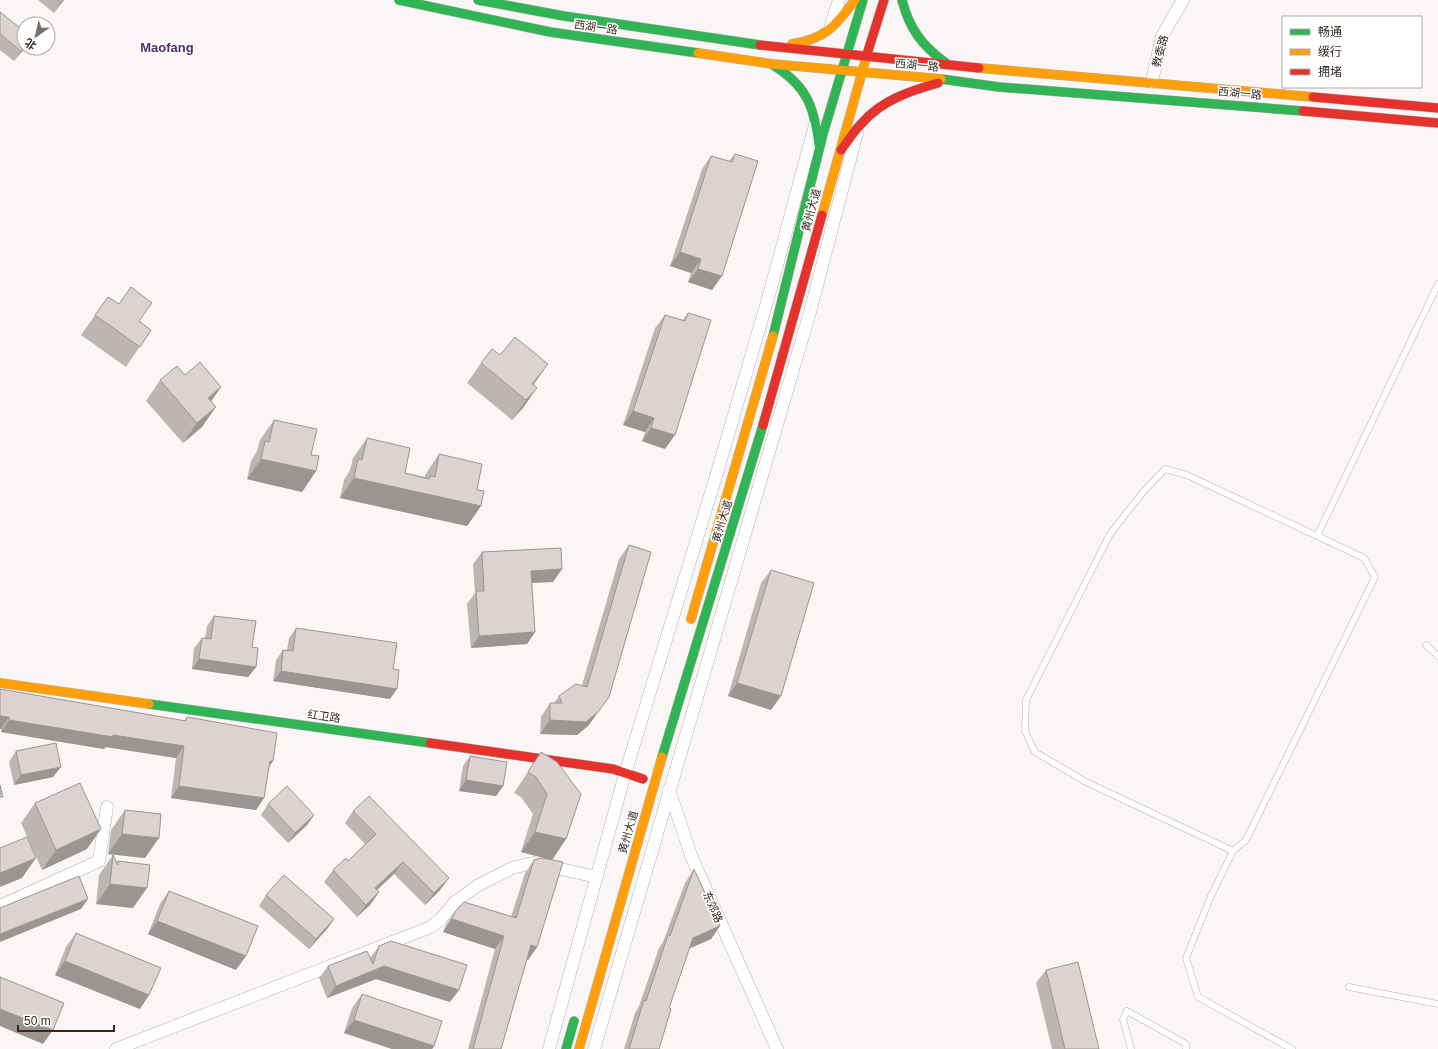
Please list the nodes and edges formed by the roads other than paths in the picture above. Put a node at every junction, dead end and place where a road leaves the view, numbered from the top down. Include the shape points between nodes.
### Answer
1 (399, 0) edge
2 (478, 0) edge
3 (839, 0) edge
4 (855, 0) edge
5 (863, 0) edge
6 (884, 0) edge
7 (1183, 0) edge
8 (903, 2) edge
9 (830, 28) junction
10 (776, 47) junction
11 (846, 54) junction
12 (868, 56) junction
13 (772, 64) junction
14 (948, 65) junction
15 (841, 70) junction
16 (862, 72) junction
17 (951, 80) junction
18 (1152, 82) junction
19 (1438, 108) edge
20 (817, 118) junction
21 (1438, 123) edge
22 (859, 127) junction
23 (820, 148) junction
24 (840, 152) junction
25 (1438, 284) edge
26 (1317, 536) junction
27 (688, 629) dead end
28 (1426, 644) dead end
29 (1438, 656) edge
30 (0, 682) edge
31 (661, 760) junction
32 (625, 774) junction
33 (643, 779) dead end
34 (669, 792) junction
35 (107, 807) dead end
36 (1233, 851) junction
37 (597, 876) junction
38 (0, 906) edge
39 (1349, 987) dead end
40 (1438, 1004) edge
41 (576, 1012) dead end
42 (116, 1049) edge
43 (549, 1049) edge
44 (566, 1049) edge
45 (580, 1049) edge
46 (594, 1049) edge
47 (777, 1049) edge
48 (1131, 1049) edge
49 (1186, 1049) edge
50 (1292, 1049) edge

1 - 13 main road, 西湖一路 via 550,32
2 - 10 main road, 西湖一路 via 564,16
3 - 9 street
4 - 9 main road
5 - 11 main road, 黄州大道
6 - 12 main road, 黄州大道
7 - 18 street, 教委路 via 1162,36
8 - 14 main road via 906,18 915,36 929,52
9 - 10 main road via 811,41
10 - 11 main road, 西湖一路
11 - 12 main road, 西湖一路
11 - 15 main road, 黄州大道
12 - 14 main road, 西湖一路
12 - 16 main road, 黄州大道
13 - 15 main road, 西湖一路
13 - 20 main road via 800,84
14 - 18 main road, 西湖一路
15 - 16 main road, 西湖一路
15 - 23 main road, 黄州大道
16 - 17 main road, 西湖一路
16 - 24 main road, 黄州大道
17 - 21 main road, 西湖一路 via 999,87 1222,103
17 - 22 main road via 889,100
18 - 19 main road, 西湖一路
20 - 23 main road
20 - 32 street via 769,294
22 - 24 main road
22 - 34 street via 810,312
23 - 27 main road, 黄州大道 via 780,307
24 - 31 main road, 黄州大道 via 745,487
25 - 26 lane
26 - 36 lane via 1364,558 1375,577 1246,840
26 - 36 lane via 1187,475 1165,469 1110,534 1026,700 1024,731 1035,752 1086,782
28 - 29 lane
30 - 32 main road, 红卫路 via 613,769
31 - 34 street, 东郊路
31 - 45 main road, 黄州大道
32 - 33 main road, 红卫路
32 - 37 street
34 - 46 street
34 - 47 street, 东郊路 via 692,858
35 - 38 street via 99,861
36 - 50 lane via 1211,896 1186,958 1198,997
37 - 42 street via 533,863 512,868 477,886 455,902 431,927
37 - 43 street
39 - 40 lane
41 - 44 main road
48 - 49 lane via 1123,1019 1127,1012 1186,1044

